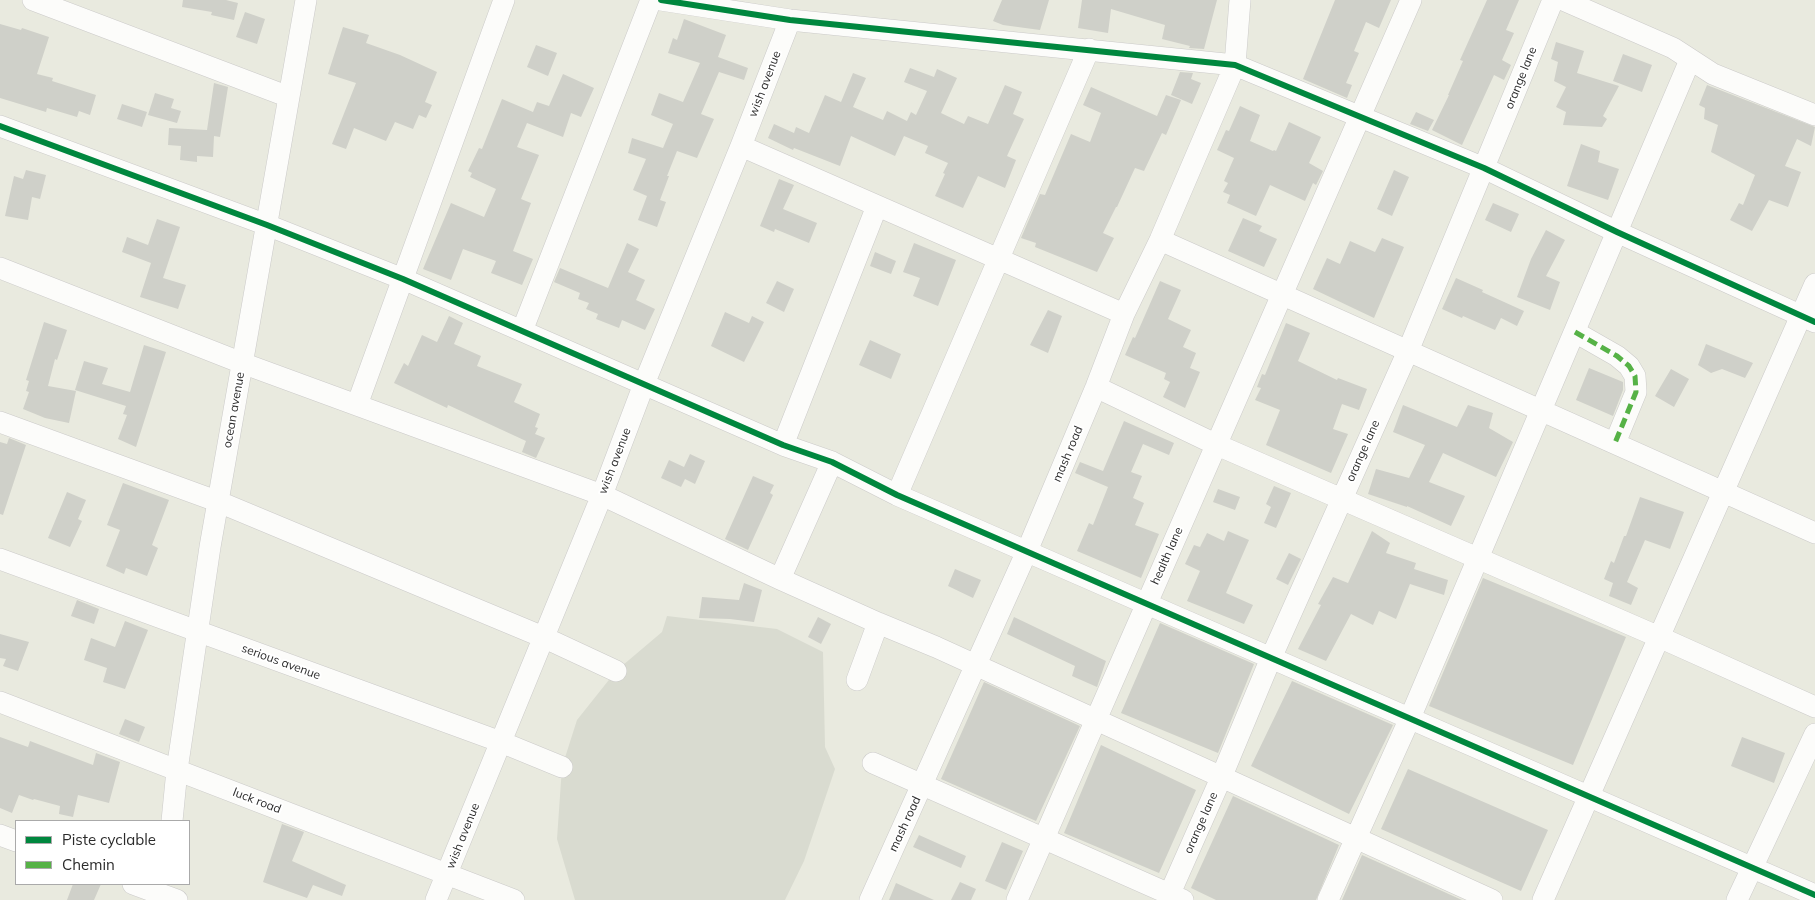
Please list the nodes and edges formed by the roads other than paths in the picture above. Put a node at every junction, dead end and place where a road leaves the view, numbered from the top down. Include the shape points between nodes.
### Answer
1 (32, 0) edge
2 (306, 0) edge
3 (504, 0) edge
4 (651, 0) edge
5 (661, 0) edge
6 (1240, 0) edge
7 (1411, 0) edge
8 (1553, 0) edge
9 (1563, 0) edge
10 (790, 20) junction
11 (1089, 49) junction
12 (1690, 60) junction
13 (1235, 65) junction
14 (289, 98) junction
15 (1815, 115) edge
16 (1361, 117) junction
17 (0, 126) edge
18 (741, 146) junction
19 (1484, 168) junction
20 (877, 206) junction
21 (267, 225) junction
22 (1617, 232) junction
23 (1160, 240) junction
24 (999, 259) junction
25 (0, 268) edge
26 (403, 279) junction
27 (1815, 284) edge
28 (1281, 294) junction
29 (1124, 314) junction
30 (1808, 319) edge
31 (522, 331) junction
32 (1575, 332) junction
33 (1408, 351) junction
34 (242, 363) junction
35 (644, 384) junction
36 (1096, 386) junction
37 (357, 405) junction
38 (1541, 410) junction
39 (0, 422) edge
40 (1615, 443) junction
41 (1215, 444) junction
42 (783, 445) junction
43 (832, 462) junction
44 (1723, 492) junction
45 (602, 495) junction
46 (897, 495) junction
47 (1342, 498) junction
48 (218, 502) junction
49 (1815, 533) edge
50 (1027, 552) junction
51 (0, 559) edge
52 (1478, 559) junction
53 (780, 579) junction
54 (1146, 603) junction
55 (878, 623) junction
56 (197, 631) junction
57 (1659, 636) junction
58 (543, 637) junction
59 (1271, 658) junction
60 (976, 666) junction
61 (616, 671) dead end
62 (857, 680) dead end
63 (0, 702) edge
64 (1815, 707) edge
65 (1410, 718) junction
66 (1095, 720) junction
67 (1815, 734) edge
68 (501, 742) junction
69 (874, 763) dead end
70 (562, 768) dead end
71 (177, 770) junction
72 (1221, 778) junction
73 (924, 784) junction
74 (1589, 796) junction
75 (172, 820) edge
76 (0, 834) edge
77 (1044, 838) junction
78 (1356, 839) junction
79 (15, 840) edge
80 (1753, 868) junction
81 (448, 874) junction
82 (136, 885) edge
83 (167, 895) edge
84 (1815, 895) edge
85 (1173, 898) edge
86 (436, 900) edge
87 (514, 900) edge
88 (870, 900) edge
89 (1017, 900) edge
90 (1328, 900) edge
91 (1492, 900) edge
92 (1543, 900) edge
93 (1737, 900) edge

1 - 14 street
2 - 14 street, ocean avenue
3 - 26 street
4 - 31 street
5 - 10 street
6 - 13 street, mash road
7 - 16 street, health lane
8 - 19 street, orange lane
9 - 12 street via 1673,48
10 - 11 street
10 - 18 street, wish avenue
11 - 13 street
11 - 24 street
12 - 15 street via 1713,74
12 - 22 street
13 - 16 street
13 - 23 street, mash road
14 - 21 street, ocean avenue
16 - 19 street
16 - 28 street, health lane
17 - 21 street
18 - 20 street
18 - 35 street, wish avenue
19 - 22 street
19 - 33 street, orange lane
20 - 24 street
20 - 42 street
21 - 26 street
21 - 34 street, ocean avenue
22 - 30 street
22 - 32 street
23 - 28 street
23 - 29 street, mash road
24 - 29 street
24 - 46 street
25 - 34 street
26 - 31 street
26 - 37 street
27 - 30 street
28 - 33 street
28 - 41 street, health lane
29 - 36 street, mash road
30 - 44 street
31 - 35 street
32 - 38 street
32 - 40 street via 1617,356 1635,376 1636,392
33 - 38 street
33 - 47 street, orange lane
34 - 37 street
34 - 48 street, ocean avenue
35 - 42 street
35 - 45 street, wish avenue
36 - 41 street
36 - 50 street, mash road
37 - 45 street
38 - 40 street
38 - 52 street
39 - 48 street
40 - 44 street
41 - 47 street
41 - 54 street, health lane
42 - 43 street
43 - 46 street
43 - 53 street
44 - 49 street
44 - 57 street
45 - 53 street
45 - 58 street, wish avenue
46 - 50 street
47 - 52 street
47 - 59 street, orange lane
48 - 56 street, ocean avenue
48 - 58 street
50 - 54 street
50 - 60 street, mash road
51 - 56 street, serious avenue
52 - 57 street
52 - 65 street
53 - 55 street
54 - 59 street
54 - 66 street, health lane
55 - 60 street
55 - 62 street
56 - 68 street, serious avenue
56 - 71 street, ocean avenue
57 - 64 street
57 - 74 street
58 - 61 street
58 - 68 street, wish avenue
59 - 65 street
59 - 72 street, orange lane
60 - 66 street
60 - 73 street, mash road
63 - 71 street, luck road
65 - 74 street
65 - 78 street
66 - 72 street
66 - 77 street, health lane
67 - 80 street
68 - 70 street, serious avenue
68 - 81 street, wish avenue
69 - 73 street
71 - 75 street, ocean avenue
71 - 81 street, luck road
72 - 78 street
72 - 85 street, orange lane
73 - 77 street
73 - 88 street, mash road
74 - 80 street
74 - 92 street
76 - 79 street
77 - 85 street
77 - 89 street, health lane
78 - 90 street
78 - 91 street
80 - 84 street
80 - 93 street
81 - 86 street, wish avenue
81 - 87 street, luck road
82 - 83 street

